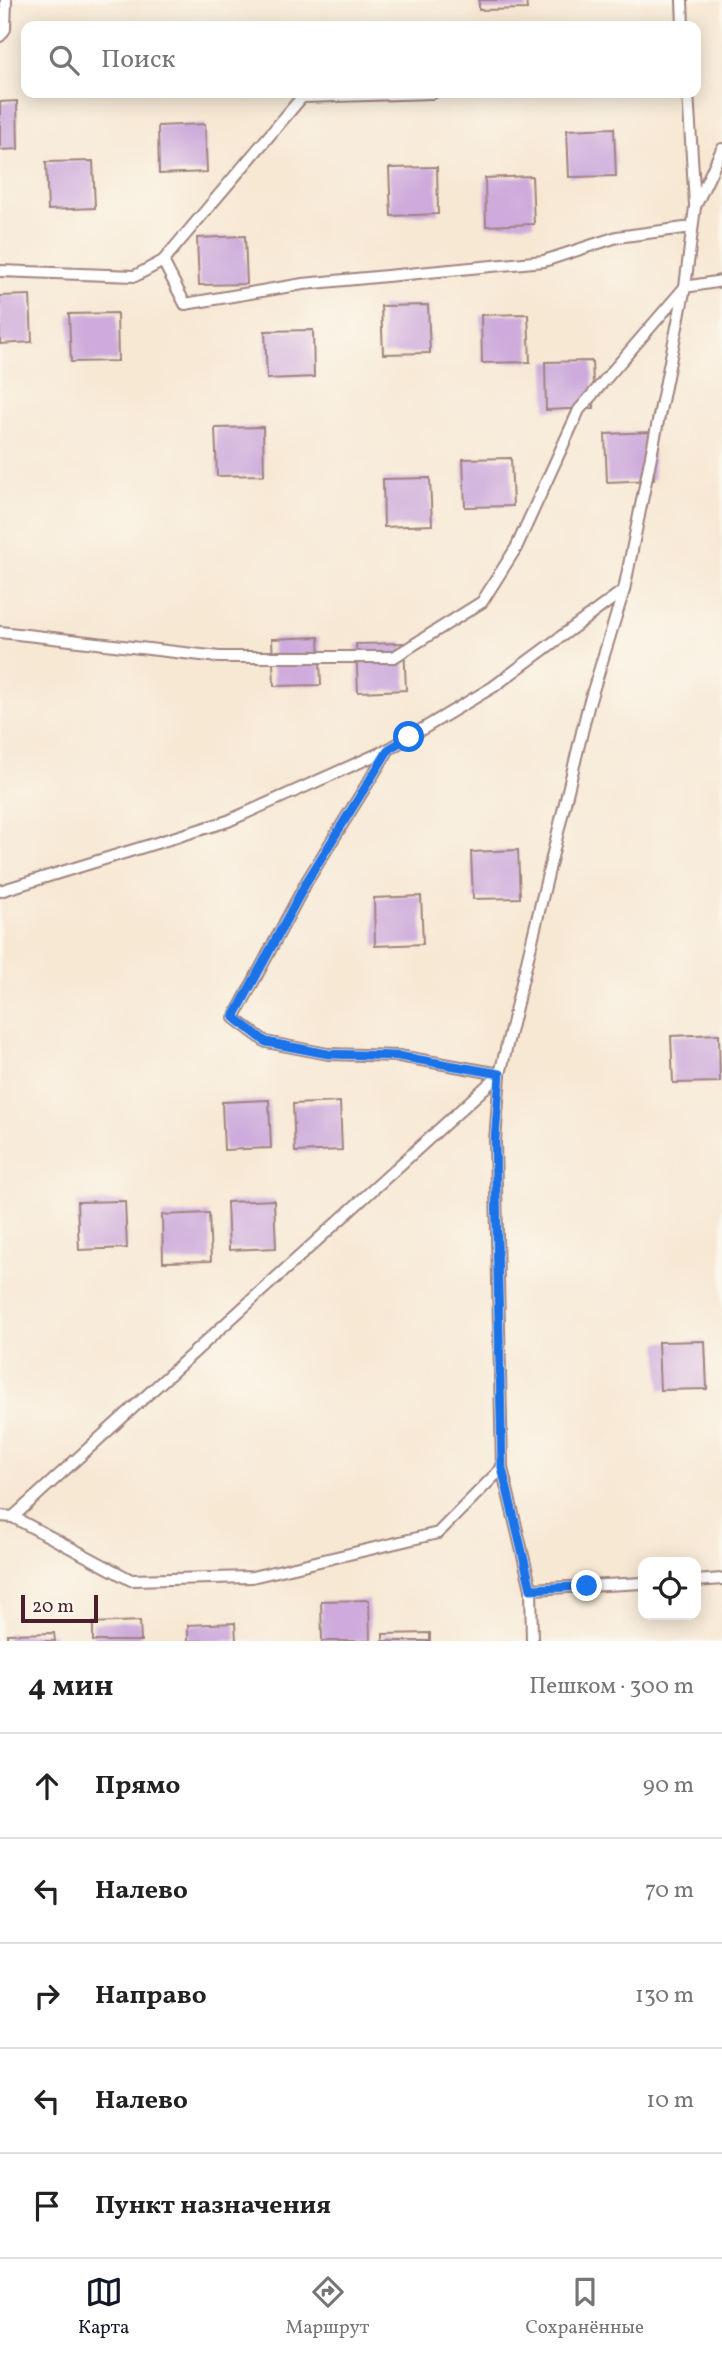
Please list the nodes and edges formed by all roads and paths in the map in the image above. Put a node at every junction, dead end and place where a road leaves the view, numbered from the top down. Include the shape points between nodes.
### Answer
1 (6, 0) edge
2 (682, 0) edge
3 (683, 21) edge
4 (0, 36) edge
5 (301, 98) edge
6 (688, 98) edge
7 (722, 149) edge
8 (695, 207) junction
9 (692, 228) junction
10 (163, 261) junction
11 (0, 271) edge
12 (722, 281) edge
13 (685, 287) junction
14 (624, 590) junction
15 (0, 632) edge
16 (389, 749) junction
17 (0, 891) edge
18 (500, 1074) junction
19 (502, 1468) junction
20 (0, 1516) edge
21 (13, 1517) junction
22 (722, 1579) edge
23 (701, 1581) edge
24 (638, 1583) edge
25 (531, 1589) junction
26 (532, 1641) edge

1 - 4 lane via 5,29
2 - 3 lane
5 - 10 lane
6 - 8 lane
7 - 8 lane
8 - 9 lane
9 - 10 lane via 617,237 544,261 303,284 185,304
9 - 13 lane
10 - 11 lane via 135,276
12 - 13 lane
13 - 14 lane
13 - 15 lane via 579,410 516,548 482,602 394,657 219,657
14 - 16 lane via 492,687
14 - 18 lane via 589,707
16 - 17 lane via 228,821
16 - 18 lane via 307,881 234,1017 266,1042 328,1054 398,1056
18 - 19 lane via 495,1140
18 - 21 lane
19 - 21 lane via 438,1533 253,1577 131,1580
19 - 25 lane
20 - 21 lane
22 - 23 lane
24 - 25 lane
25 - 26 lane

